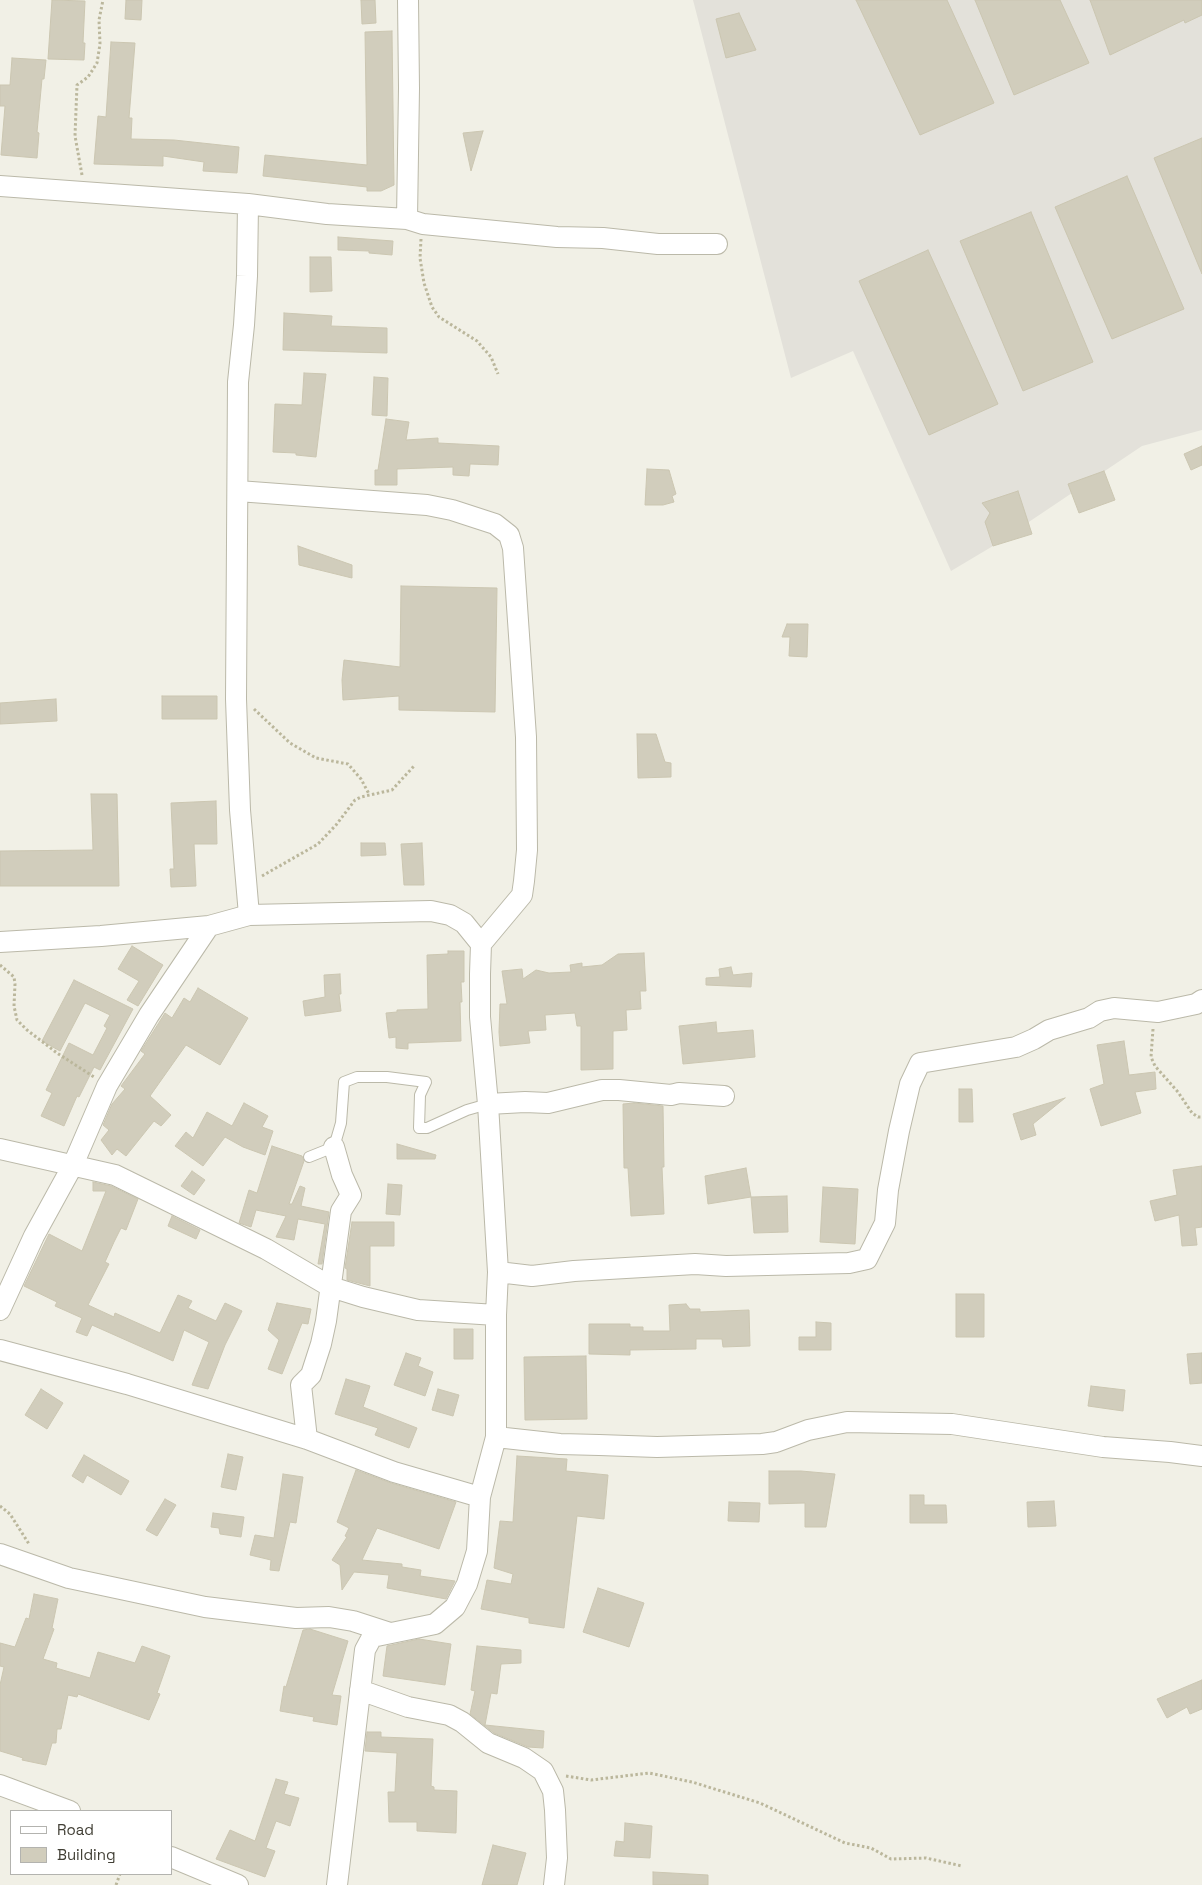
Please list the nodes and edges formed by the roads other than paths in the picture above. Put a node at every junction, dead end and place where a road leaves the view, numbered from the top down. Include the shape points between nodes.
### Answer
1 (408, 0) edge
2 (0, 186) edge
3 (248, 204) junction
4 (415, 221) junction
5 (717, 244) dead end
6 (238, 491) junction
7 (249, 915) junction
8 (209, 926) junction
9 (0, 942) edge
10 (481, 944) junction
11 (1202, 1000) edge
12 (724, 1096) dead end
13 (488, 1104) junction
14 (334, 1147) junction
15 (0, 1148) edge
16 (309, 1157) dead end
17 (73, 1165) junction
18 (498, 1272) junction
19 (331, 1287) junction
20 (0, 1310) edge
21 (496, 1315) junction
22 (0, 1350) edge
23 (496, 1437) junction
24 (307, 1439) junction
25 (1202, 1456) edge
26 (480, 1497) junction
27 (0, 1554) edge
28 (390, 1633) junction
29 (360, 1690) junction
30 (0, 1784) edge
31 (67, 1810) edge
32 (172, 1857) edge
33 (238, 1885) edge
34 (337, 1885) edge
35 (554, 1885) edge

1 - 4 street
2 - 3 street
3 - 4 street
3 - 6 street via 246,296 238,382
4 - 5 street via 557,237 658,244
6 - 7 street via 236,685 240,810
6 - 10 street via 427,506 452,510 495,524 509,534 513,548 526,737 527,850 522,895
7 - 8 street
7 - 10 street via 431,911 464,922
8 - 9 street
8 - 17 street via 149,1015 107,1086
10 - 13 street via 480,1017
11 - 18 street via 1158,1012 1100,1010 1089,1018 1049,1030 1016,1047 920,1063 910,1084 899,1131 885,1223 867,1259 849,1264 695,1264 532,1276
12 - 13 street via 602,1090 548,1103
13 - 14 lane via 427,1128 419,1128 420,1095 426,1082 357,1077 344,1082 341,1123
13 - 18 street
14 - 16 lane
14 - 19 street via 352,1195 341,1211
15 - 17 street
17 - 19 street via 115,1175 266,1249
17 - 20 street via 34,1236
18 - 21 street
19 - 21 street via 418,1310
19 - 24 street via 312,1375 302,1385
21 - 23 street
22 - 24 street via 127,1384
23 - 25 street via 560,1444 657,1447 762,1444 847,1422 952,1424 1103,1447
23 - 26 street
24 - 26 street via 394,1472
26 - 28 street via 477,1550 467,1584 455,1607 435,1624
27 - 28 street via 69,1578 205,1607 296,1618 353,1620
28 - 29 street via 372,1638 368,1644
29 - 34 street
29 - 35 street via 408,1707 449,1716 488,1743 524,1758 543,1771 553,1791 555,1810 557,1858
30 - 31 street
32 - 33 street

